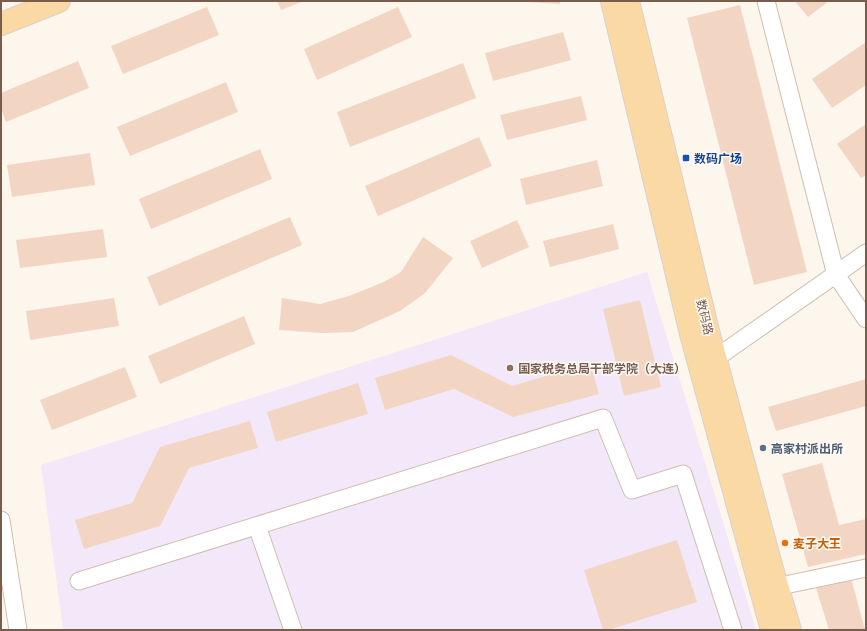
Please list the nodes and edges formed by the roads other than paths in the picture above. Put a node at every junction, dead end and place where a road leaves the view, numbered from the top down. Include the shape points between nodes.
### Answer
1 (59, 1) edge
2 (612, 1) edge
3 (628, 1) edge
4 (766, 1) edge
5 (1, 24) edge
6 (866, 253) edge
7 (836, 274) junction
8 (866, 319) edge
9 (708, 363) junction
10 (1, 520) edge
11 (257, 526) junction
12 (866, 568) edge
13 (78, 581) dead end
14 (769, 588) junction
15 (18, 630) edge
16 (294, 630) edge
17 (733, 630) edge
18 (772, 630) edge
19 (790, 630) edge

1 - 5 main road
2 - 9 main road, 数码路
3 - 9 main road, 数码路
4 - 7 street
6 - 7 street
7 - 8 street
7 - 9 street
9 - 14 main road, 数码路
10 - 15 street
11 - 13 street
11 - 16 street
11 - 17 street via 603,418 632,490 683,474
12 - 14 street
14 - 18 main road, 数码路
14 - 19 main road, 数码路

